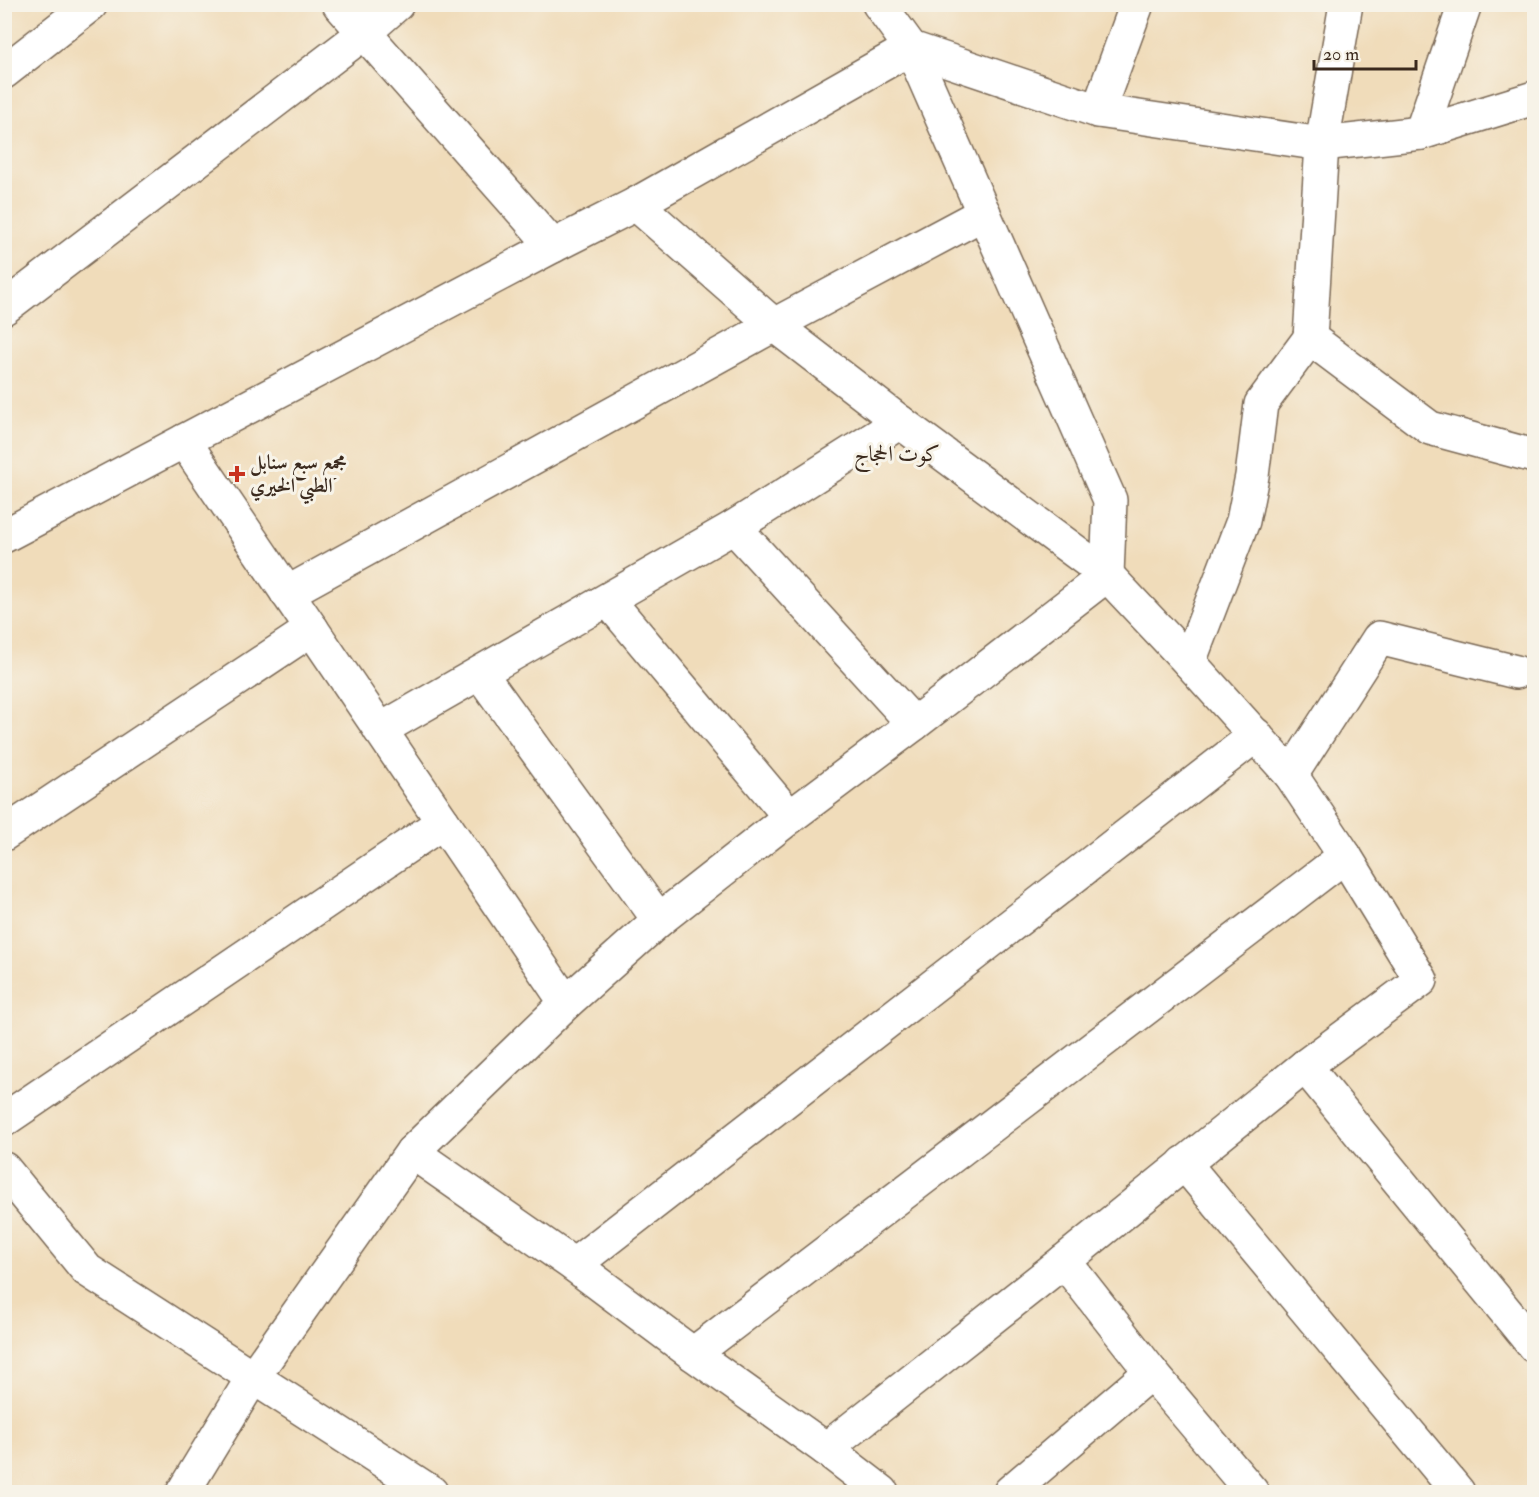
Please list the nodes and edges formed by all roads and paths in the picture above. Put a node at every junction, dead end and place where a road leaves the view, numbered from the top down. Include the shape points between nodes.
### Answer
1 (91, 4) edge
2 (339, 4) edge
3 (397, 4) edge
4 (879, 4) edge
5 (1137, 4) edge
6 (1346, 4) edge
7 (1464, 4) edge
8 (364, 33) junction
9 (911, 48) junction
10 (4, 72) edge
11 (1534, 98) edge
12 (1098, 111) junction
13 (1421, 133) junction
14 (1322, 144) junction
15 (636, 204) junction
16 (984, 213) junction
17 (553, 246) junction
18 (4, 308) edge
19 (774, 325) junction
20 (1310, 338) junction
21 (900, 422) junction
22 (184, 441) junction
23 (1534, 456) edge
24 (10, 525) edge
25 (734, 527) junction
26 (1107, 575) junction
27 (287, 593) junction
28 (608, 600) junction
29 (312, 629) junction
30 (1189, 662) junction
31 (1516, 672) dead end
32 (480, 673) junction
33 (914, 724) junction
34 (380, 730) junction
35 (1256, 735) junction
36 (1291, 775) junction
37 (790, 817) junction
38 (443, 822) junction
39 (4, 834) edge
40 (1345, 855) junction
41 (659, 920) junction
42 (566, 1003) junction
43 (1305, 1066) junction
44 (4, 1120) edge
45 (412, 1152) junction
46 (1184, 1164) junction
47 (4, 1169) edge
48 (1064, 1261) junction
49 (574, 1265) junction
50 (1534, 1346) edge
51 (693, 1354) junction
52 (1151, 1372) junction
53 (253, 1377) junction
54 (826, 1449) junction
55 (183, 1492) edge
56 (431, 1492) edge
57 (882, 1492) edge
58 (1010, 1492) edge
59 (1252, 1492) edge
60 (1458, 1492) edge

1 - 10 street
2 - 8 street
3 - 8 street
4 - 9 street
5 - 12 street
6 - 14 street
7 - 13 street
8 - 17 street
8 - 18 street
9 - 12 street
9 - 15 street
9 - 16 street
11 - 13 street
12 - 14 street
13 - 14 street
14 - 20 street
15 - 17 street
15 - 19 street
16 - 19 street
16 - 26 street via 1110,500
17 - 22 street
19 - 21 street
19 - 27 street
20 - 23 street via 1430,428
20 - 30 street via 1261,404 1242,521
21 - 25 street
21 - 26 street
22 - 24 street
22 - 27 street
25 - 28 street
25 - 33 street
26 - 30 street
26 - 33 street
27 - 29 street
28 - 32 street
28 - 37 street
29 - 34 street
29 - 39 street
30 - 35 street
31 - 36 street via 1379,638
32 - 34 street
32 - 41 street
33 - 37 street
34 - 38 street
35 - 36 street
35 - 49 street
36 - 40 street
37 - 41 street
38 - 42 street
38 - 44 street
40 - 43 street via 1421,980
40 - 51 street
41 - 42 street
42 - 45 street
43 - 46 street
43 - 50 street
45 - 49 street
45 - 53 street
46 - 48 street
46 - 60 street
47 - 53 street via 87,1270
48 - 52 street
48 - 54 street
49 - 51 street
51 - 54 street
52 - 58 street
52 - 59 street
53 - 55 street
53 - 56 street
54 - 57 street

